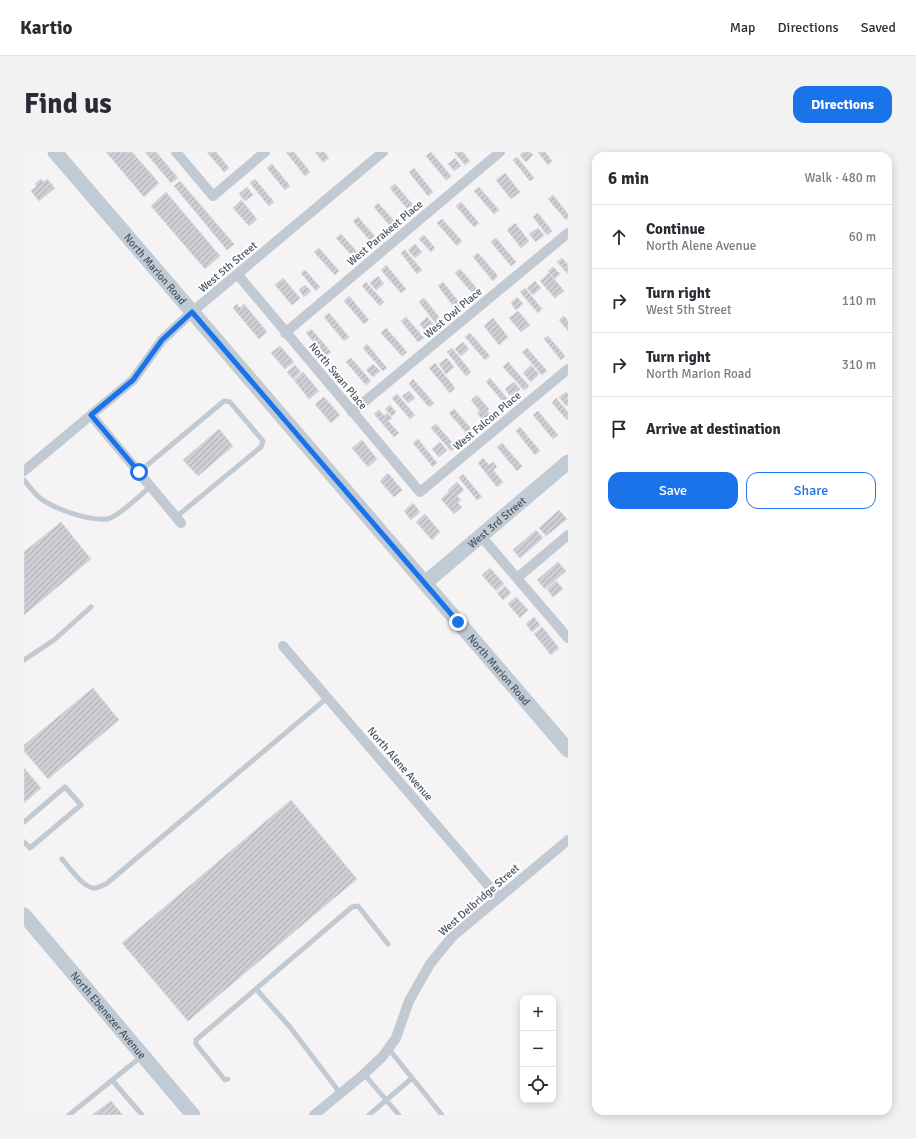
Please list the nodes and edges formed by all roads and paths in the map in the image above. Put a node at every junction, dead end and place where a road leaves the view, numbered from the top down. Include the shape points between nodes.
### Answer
1 (56, 152) edge
2 (176, 152) edge
3 (265, 152) edge
4 (383, 152) edge
5 (500, 152) edge
6 (568, 233) edge
7 (238, 275) junction
8 (192, 312) junction
9 (285, 333) junction
10 (568, 369) edge
11 (352, 412) junction
12 (91, 415) junction
13 (568, 462) edge
14 (24, 470) edge
15 (139, 472) junction
16 (24, 480) edge
17 (151, 486) junction
18 (420, 492) joint
19 (178, 520) joint
20 (568, 535) edge
21 (481, 536) junction
22 (517, 578) junction
23 (425, 583) junction
24 (91, 607) dead end
25 (568, 638) edge
26 (283, 646) dead end
27 (24, 660) edge
28 (327, 698) junction
29 (568, 750) edge
30 (24, 822) edge
31 (568, 840) edge
32 (24, 842) edge
33 (62, 859) dead end
34 (499, 898) junction
35 (24, 915) edge
36 (388, 944) dead end
37 (256, 989) junction
38 (388, 1048) junction
39 (143, 1055) junction
40 (364, 1074) junction
41 (412, 1078) junction
42 (228, 1079) dead end
43 (112, 1080) junction
44 (340, 1093) junction
45 (387, 1100) junction
46 (69, 1115) edge
47 (142, 1115) edge
48 (193, 1115) edge
49 (314, 1115) edge
50 (369, 1115) edge
51 (399, 1115) edge
52 (442, 1115) edge

1 - 8 main road, North Marion Road
2 - 3 street via 213,196
4 - 7 street, West 5th Street
5 - 9 street, West Parakeet Place
6 - 11 street, West Owl Place
7 - 8 street, West 5th Street
7 - 9 street, North Swan Place
8 - 12 street, West 5th Street via 162,340 133,380
8 - 23 main road, North Marion Road
9 - 11 street, North Swan Place
10 - 18 street, West Falcon Place
11 - 18 street, North Swan Place
12 - 14 street, West 5th Street
12 - 15 street
13 - 21 main road, West 3rd Street
15 - 17 street
15 - 19 lane via 224,402 230,402 263,441 261,446
16 - 17 lane via 40,498 59,510 108,519
17 - 19 street
20 - 22 street
21 - 22 street
21 - 23 main road, West 3rd Street
22 - 25 street
23 - 29 main road, North Marion Road
24 - 27 lane via 54,640
26 - 28 street, North Alene Avenue
28 - 33 lane via 106,884 89,888
28 - 34 street, North Alene Avenue
30 - 32 lane via 65,787 81,805 30,848
31 - 34 street, West Delbridge Street
34 - 38 street, West Delbridge Street via 452,937 430,964 410,1001 396,1038
35 - 39 main road, North Ebenezer Avenue
36 - 37 lane via 358,906 352,907
37 - 42 lane via 196,1040 196,1044 225,1080
37 - 44 lane via 290,1027
38 - 40 street, West Delbridge Street
38 - 41 lane
39 - 43 lane
39 - 48 main road, North Ebenezer Avenue
40 - 44 street, West Delbridge Street
40 - 45 lane
41 - 45 lane
41 - 52 lane
43 - 46 lane
43 - 47 lane
44 - 49 street, West Delbridge Street
45 - 50 lane
45 - 51 lane

